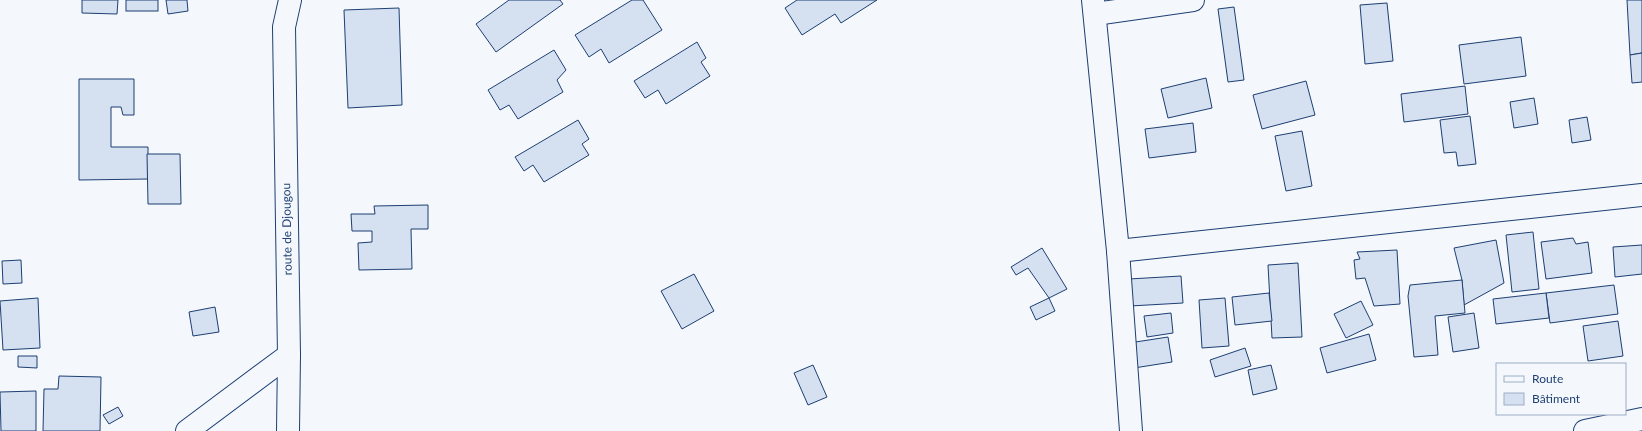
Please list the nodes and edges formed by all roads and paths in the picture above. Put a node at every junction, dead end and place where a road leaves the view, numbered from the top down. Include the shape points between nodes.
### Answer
1 (277, 0) edge
2 (290, 0) edge
3 (1193, 0) edge
4 (1094, 7) edge
5 (284, 28) junction
6 (1642, 195) edge
7 (1118, 251) junction
8 (289, 355) junction
9 (1642, 419) edge
10 (187, 431) edge
11 (288, 431) edge
12 (1130, 431) edge
13 (1585, 431) edge

1 - 5 main road, route de Djougou
2 - 5 main road, route de Djougou
3 - 4 main road
4 - 7 main road
5 - 8 main road, route de Djougou
6 - 7 main road
7 - 12 main road
8 - 10 main road
8 - 11 main road, route de Djougou
9 - 13 main road

